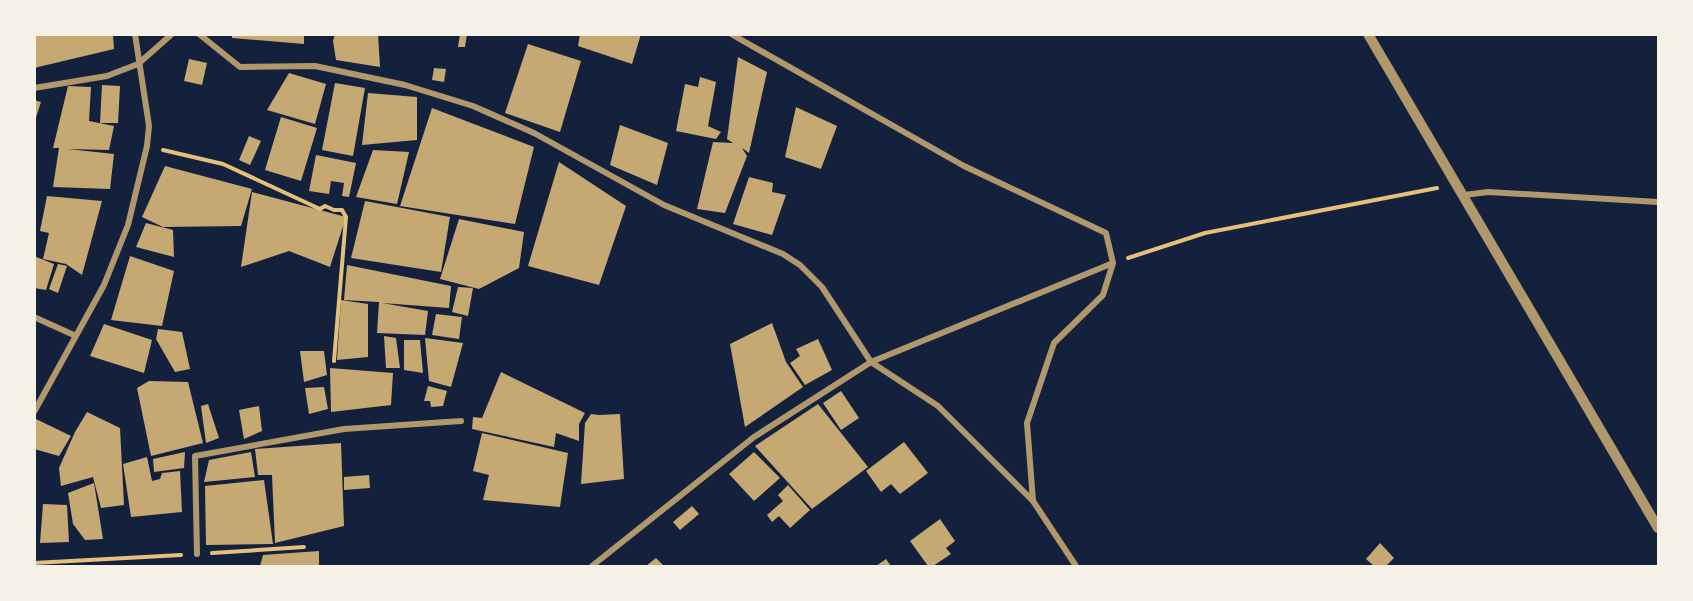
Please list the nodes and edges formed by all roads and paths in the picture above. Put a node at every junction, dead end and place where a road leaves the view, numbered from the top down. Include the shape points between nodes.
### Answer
1 (135, 34) edge
2 (172, 34) edge
3 (199, 34) edge
4 (731, 34) edge
5 (1368, 34) edge
6 (138, 64) junction
7 (34, 88) edge
8 (147, 146) junction
9 (1457, 184) junction
10 (1464, 195) junction
11 (1659, 202) edge
12 (1113, 263) junction
13 (34, 317) edge
14 (76, 336) junction
15 (334, 361) dead end
16 (871, 362) junction
17 (34, 412) edge
18 (462, 421) dead end
19 (1033, 501) junction
20 (1659, 528) edge
21 (304, 547) dead end
22 (197, 554) junction
23 (34, 562) edge
24 (592, 567) edge
25 (1076, 567) edge

1 - 6 street
2 - 6 street
3 - 16 street via 240,67 315,66 405,85 473,106 534,133 664,205 769,247 800,265 822,287
4 - 12 street via 964,166 1106,233
5 - 9 street
6 - 7 street via 107,76
6 - 8 street via 149,126
8 - 14 street via 128,225 104,285
8 - 15 path via 223,164 320,209 325,206 342,210 346,218
9 - 10 street
9 - 12 path via 1204,233
10 - 11 street via 1488,192
10 - 20 street
12 - 16 street
12 - 19 street via 1103,295 1054,343 1027,423
13 - 14 street
14 - 17 street
16 - 19 street via 938,406
16 - 24 street via 754,437
18 - 22 street via 344,429 195,456
19 - 25 street
21 - 22 path
22 - 23 path

